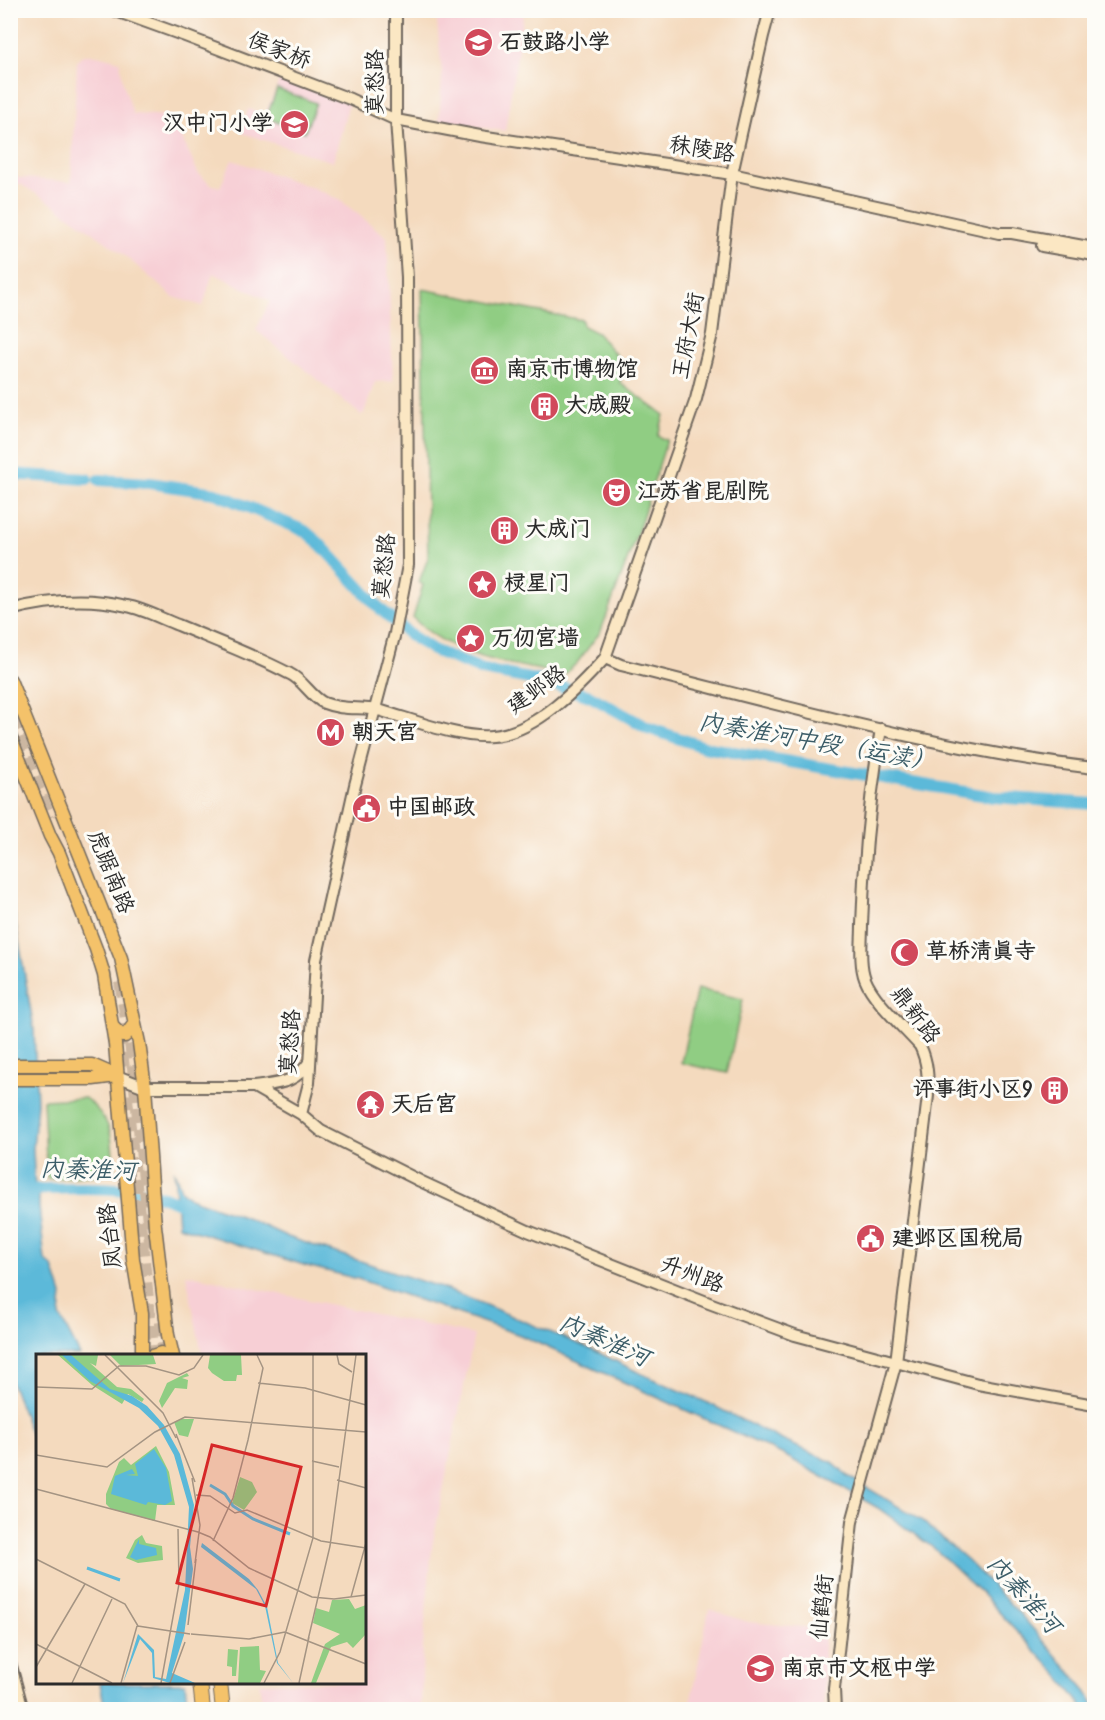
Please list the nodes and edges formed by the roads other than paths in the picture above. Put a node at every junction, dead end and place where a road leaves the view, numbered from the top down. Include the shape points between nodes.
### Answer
1 (113, 10) edge
2 (396, 10) edge
3 (770, 10) edge
4 (396, 120) junction
5 (732, 174) junction
6 (999, 233) junction
7 (1095, 248) edge
8 (1095, 255) edge
9 (10, 610) edge
10 (605, 657) junction
11 (10, 680) edge
12 (375, 709) junction
13 (881, 729) junction
14 (10, 736) edge
15 (1095, 768) edge
16 (135, 1023) junction
17 (112, 1026) junction
18 (310, 1061) junction
19 (10, 1065) edge
20 (117, 1076) junction
21 (10, 1079) edge
22 (145, 1087) junction
23 (254, 1087) junction
24 (301, 1114) junction
25 (142, 1354) edge
26 (171, 1354) edge
27 (896, 1362) junction
28 (1095, 1404) edge
29 (10, 1662) edge
30 (200, 1684) edge
31 (220, 1684) edge
32 (24, 1710) edge
33 (203, 1710) edge
34 (223, 1710) edge
35 (835, 1710) edge

1 - 4 main road, 侯家桥
2 - 4 main road, 莫愁路
3 - 5 main road, 王府大街
4 - 5 main road, 秣陵路
4 - 12 main road, 莫愁路 via 407,278 409,544 403,599
5 - 6 main road, 秣陵路
5 - 10 main road, 王府大街 via 712,334 696,399
6 - 7 main road
6 - 8 main road via 1012,240
9 - 12 main road, 建邺路 via 61,601 128,606 294,675 323,703
10 - 12 main road, 建邺路 via 564,699 537,719 519,730 493,736 470,735
10 - 13 main road via 621,665
11 - 16 main road, 虎踞南路 via 121,958
12 - 18 main road, 莫愁路 via 316,960
13 - 15 main road
13 - 27 main road, 鼎新路 via 871,787 863,880 862,963 870,989 920,1046 928,1070
14 - 17 main road, 虎踞南路 via 96,949
16 - 17 main road via 125,1036
16 - 22 main road, 虎踞南路
17 - 20 main road, 虎踞南路
18 - 23 main road via 295,1079
18 - 24 main road, 莫愁路
19 - 20 main road via 92,1065
20 - 21 main road
20 - 22 main road
20 - 25 main road, 凤台路 via 130,1228 142,1313
22 - 23 main road
22 - 26 main road, 凤台路 via 155,1226
23 - 24 main road, 升州路
24 - 27 main road, 升州路 via 321,1131 528,1231 795,1335
27 - 28 main road, 升州路 via 978,1384
27 - 35 main road, 仙鹤街 via 852,1522
29 - 32 main road
30 - 33 highway
31 - 34 highway

